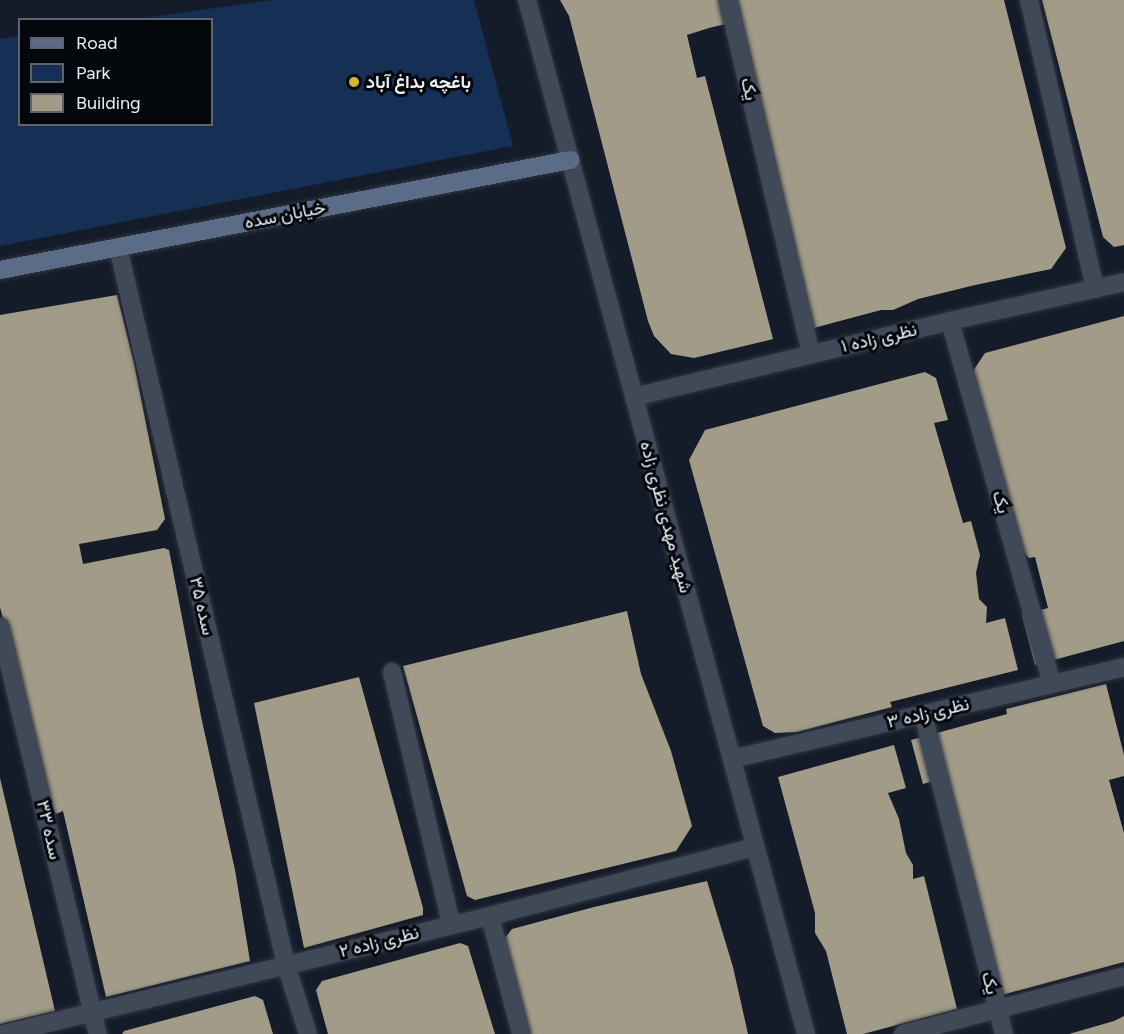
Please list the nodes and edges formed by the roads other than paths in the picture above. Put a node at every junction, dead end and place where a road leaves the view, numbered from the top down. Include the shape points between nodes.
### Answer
1 (527, 0) edge
2 (728, 0) edge
3 (1029, 0) edge
4 (570, 160) junction
5 (118, 247) junction
6 (0, 270) edge
7 (1124, 282) edge
8 (1095, 290) junction
9 (950, 321) junction
10 (811, 354) junction
11 (634, 398) junction
12 (0, 627) edge
13 (1124, 667) edge
14 (392, 672) dead end
15 (1052, 684) junction
16 (923, 714) junction
17 (732, 759) junction
18 (755, 847) junction
19 (490, 916) junction
20 (451, 924) junction
21 (286, 965) junction
22 (1124, 975) edge
23 (996, 1008) junction
24 (92, 1012) junction
25 (3, 1034) edge
26 (98, 1034) edge
27 (308, 1034) edge
28 (521, 1034) edge
29 (806, 1034) edge
30 (903, 1034) edge
31 (1004, 1034) edge

1 - 4 street, شهید مهدی نظری زاده
2 - 10 street, یک
3 - 8 street
4 - 5 street, خیابان سده
4 - 11 street, شهید مهدی نظری زاده
5 - 6 street, خیابان سده
5 - 21 street, سده ۳۵
7 - 8 street, نظری زاده ۱
8 - 9 street, نظری زاده ۱
9 - 10 street, نظری زاده ۱
9 - 15 street, یک
10 - 11 street, نظری زاده ۱
11 - 17 street, شهید مهدی نظری زاده
12 - 24 street, سده ۳۳
13 - 15 street, نظری زاده ۳
14 - 20 street
15 - 16 street, نظری زاده ۳
16 - 17 street, نظری زاده ۳
16 - 23 street, یک
17 - 18 street, شهید مهدی نظری زاده
18 - 19 street, نظری زاده ۲
18 - 29 street, شهید مهدی نظری زاده
19 - 20 street, نظری زاده ۲
19 - 28 street
20 - 21 street, نظری زاده ۲
21 - 24 street, نظری زاده ۲
21 - 27 street, سده ۳۵
22 - 23 street
23 - 30 street
23 - 31 street, یک
24 - 25 street, نظری زاده ۲
24 - 26 street, سده ۳۳

